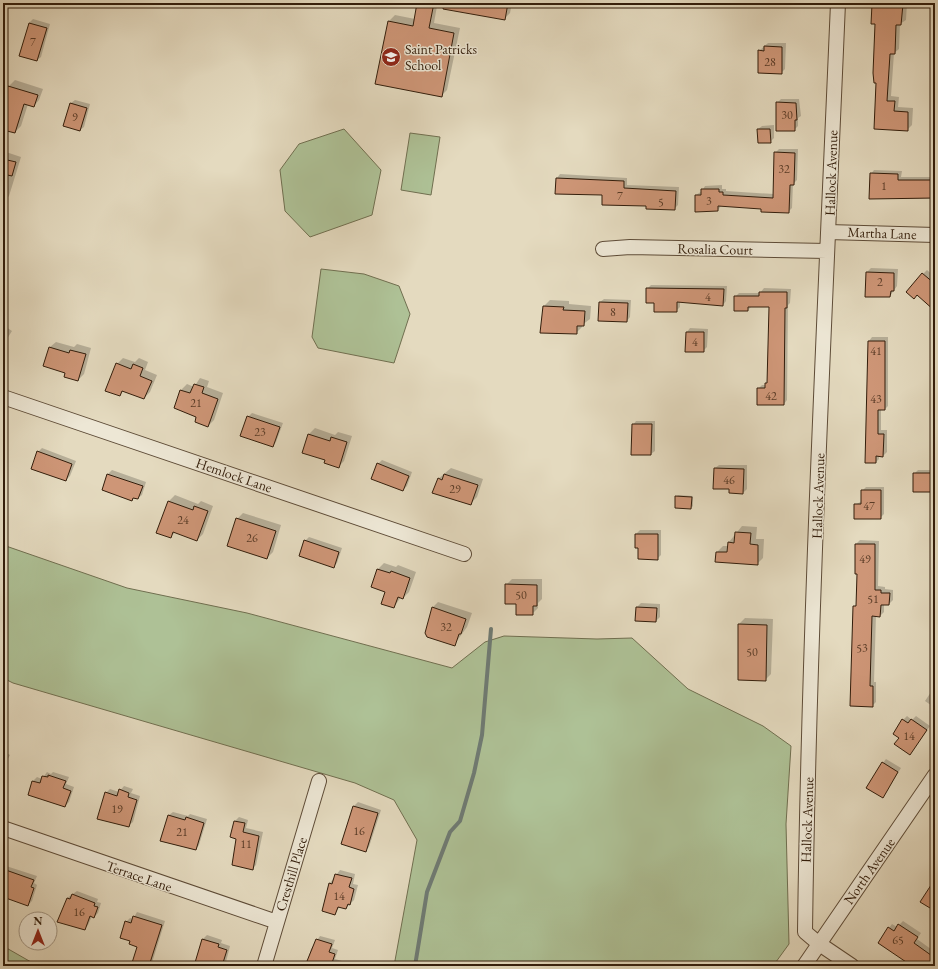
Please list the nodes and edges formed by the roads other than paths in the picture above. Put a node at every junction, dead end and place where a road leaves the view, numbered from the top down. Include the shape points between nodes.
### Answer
1 (838, 3) edge
2 (828, 232) junction
3 (935, 235) edge
4 (604, 249) dead end
5 (827, 251) junction
6 (3, 397) edge
7 (464, 554) dead end
8 (935, 775) edge
9 (319, 781) dead end
10 (3, 828) edge
11 (277, 922) junction
12 (818, 943) junction
13 (264, 966) edge
14 (804, 966) edge
15 (852, 966) edge

1 - 2 street, Hallock Avenue
2 - 3 street, Martha Lane
2 - 5 street, Hallock Avenue
4 - 5 street, Rosalia Court via 630,247
5 - 12 street, Hallock Avenue via 806,831 805,932
6 - 7 street, Hemlock Lane
8 - 12 street, North Avenue
9 - 11 street, Cresthill Place
10 - 11 street, Terrace Lane
11 - 13 street, Cresthill Place
12 - 14 street, North Avenue
12 - 15 street, Hallock Avenue

